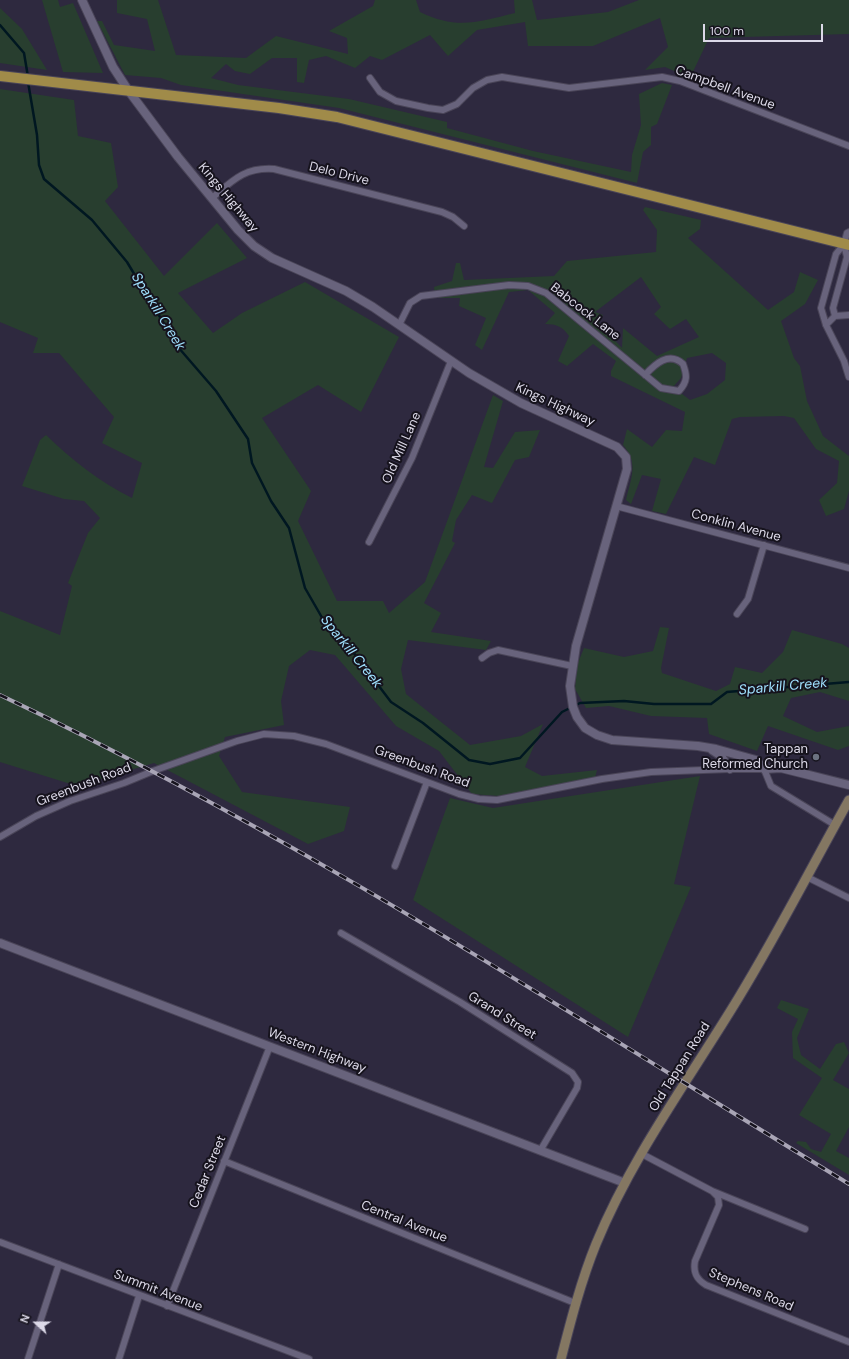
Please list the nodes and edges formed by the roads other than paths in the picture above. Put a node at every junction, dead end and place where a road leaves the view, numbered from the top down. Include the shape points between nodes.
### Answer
1 (82, 0) edge
2 (0, 76) edge
3 (370, 78) dead end
4 (128, 90) junction
5 (849, 146) edge
6 (212, 198) junction
7 (464, 226) dead end
8 (849, 232) edge
9 (846, 245) edge
10 (849, 315) edge
11 (835, 316) junction
12 (399, 325) junction
13 (826, 325) junction
14 (451, 361) junction
15 (645, 375) junction
16 (849, 377) edge
17 (616, 506) junction
18 (369, 542) dead end
19 (764, 545) junction
20 (849, 568) edge
21 (737, 614) dead end
22 (482, 658) dead end
23 (572, 666) junction
24 (708, 748) junction
25 (730, 768) junction
26 (764, 769) junction
27 (427, 782) junction
28 (849, 785) edge
29 (849, 800) edge
30 (835, 825) junction
31 (0, 837) edge
32 (395, 866) dead end
33 (807, 877) junction
34 (849, 898) edge
35 (341, 933) dead end
36 (0, 943) edge
37 (270, 1046) junction
38 (540, 1151) junction
39 (642, 1154) junction
40 (224, 1161) junction
41 (624, 1183) junction
42 (712, 1191) junction
43 (805, 1229) dead end
44 (0, 1242) edge
45 (59, 1264) junction
46 (139, 1296) junction
47 (575, 1303) junction
48 (166, 1306) junction
49 (849, 1342) edge
50 (28, 1359) edge
51 (119, 1359) edge
52 (309, 1359) edge
53 (561, 1359) edge

1 - 4 street, Kings Highway via 113,67
2 - 4 main road
3 - 5 street, Campbell Avenue via 380,92 396,101 444,110 457,104 473,88 487,80 502,77 569,88 662,78 680,81
4 - 6 street, Kings Highway
4 - 9 main road via 337,117
6 - 7 street, Delo Drive via 247,172 261,168 274,169 442,212
6 - 12 street, Kings Highway via 254,246 272,258 346,291
8 - 9 street
9 - 11 street via 847,257 833,308
9 - 13 street via 836,254 821,308
10 - 11 street
11 - 13 street
12 - 14 street, Kings Highway
12 - 15 street, Babcock Lane via 410,303 421,296 509,285 528,286 546,293
13 - 16 street
14 - 17 street, Kings Highway via 520,403 617,447 626,457 627,469
14 - 18 street, Old Mill Lane via 412,458
15 - 15 street, Babcock Lane via 661,388 679,390 685,384 687,374 683,364 673,358 654,364
17 - 19 street, Conklin Avenue
17 - 23 street, Kings Highway via 580,628
19 - 20 street, Conklin Avenue
19 - 21 street via 748,599
22 - 23 street via 498,650
23 - 24 street, Kings Highway via 570,686 573,707 585,728 612,740
24 - 25 street via 721,756
24 - 26 street, Kings Highway via 756,760
25 - 26 street, Greenbush Road
25 - 27 street, Greenbush Road via 651,772 496,800 459,794
26 - 28 street via 781,768
26 - 30 street via 770,786
27 - 31 street, Greenbush Road via 326,744 294,736 264,734 236,741 124,783 70,800
27 - 32 street
29 - 30 main road, Old Tappan Road
30 - 33 main road, Old Tappan Road
33 - 34 street
33 - 39 main road, Old Tappan Road via 740,995
35 - 38 street, Grand Street via 460,1002 572,1073 578,1082 577,1088
36 - 37 street, Western Highway
37 - 38 street, Western Highway
37 - 40 street, Cedar Street
38 - 41 street, Western Highway
39 - 41 main road, Old Tappan Road
39 - 42 street
40 - 47 street, Central Avenue
40 - 48 street, Cedar Street
41 - 47 main road, Old Tappan Road via 596,1244
42 - 43 street
42 - 49 street, Stephens Road via 718,1197 719,1205 694,1261 698,1280
44 - 45 street, Summit Avenue
45 - 46 street, Summit Avenue
45 - 50 street
46 - 48 street, Summit Avenue
46 - 51 street
47 - 53 main road, Old Tappan Road
48 - 52 street, Summit Avenue

